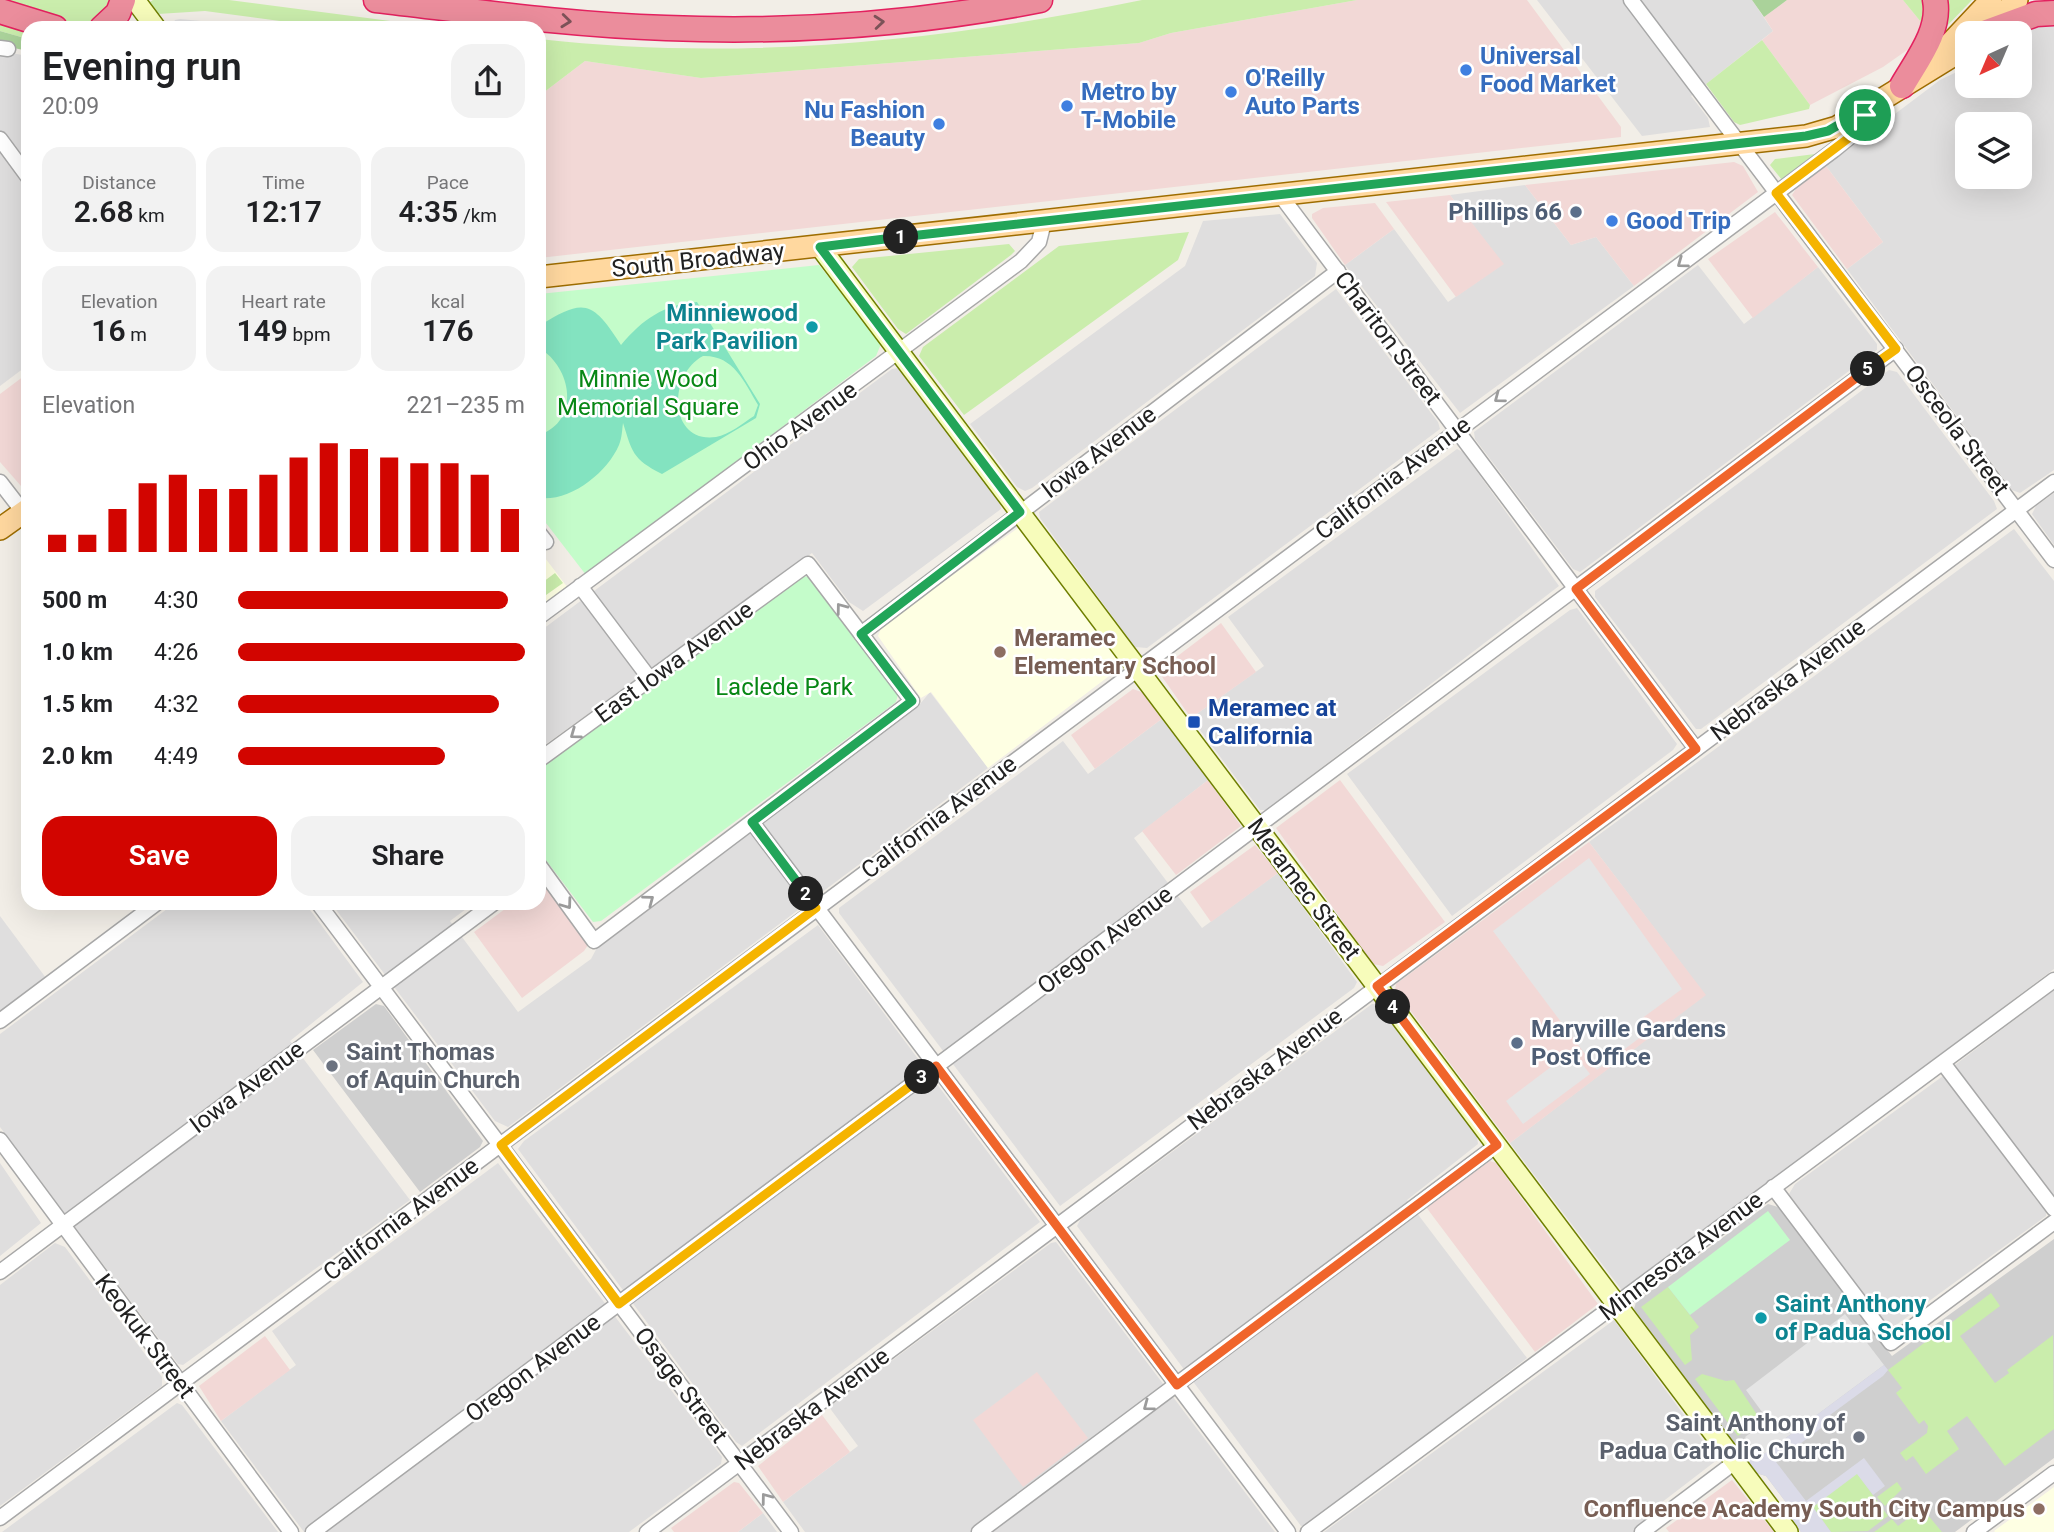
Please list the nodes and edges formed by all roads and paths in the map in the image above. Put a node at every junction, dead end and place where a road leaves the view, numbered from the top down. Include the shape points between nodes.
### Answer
1 (123, 0) edge
2 (135, 0) edge
3 (376, 0) edge
4 (1040, 0) edge
5 (1631, 0) edge
6 (1935, 0) edge
7 (1991, 0) edge
8 (2017, 0) edge
9 (0, 11) edge
10 (2054, 12) edge
11 (32, 21) edge
12 (109, 21) edge
13 (151, 21) edge
14 (1995, 21) edge
15 (2015, 21) edge
16 (1955, 54) edge
17 (1925, 70) junction
18 (1902, 86) junction
19 (1869, 107) junction
20 (0, 139) edge
21 (1739, 144) junction
22 (21, 168) edge
23 (1776, 193) junction
24 (1281, 196) junction
25 (1044, 222) junction
26 (820, 247) junction
27 (1338, 271) junction
28 (546, 277) edge
29 (1896, 349) junction
30 (900, 353) junction
31 (1457, 430) junction
32 (0, 482) edge
33 (2054, 482) edge
34 (21, 507) edge
35 (2016, 510) junction
36 (1020, 512) junction
37 (21, 516) edge
38 (0, 530) edge
39 (2054, 560) edge
40 (580, 586) junction
41 (1576, 589) junction
42 (546, 612) edge
43 (861, 634) junction
44 (1138, 668) junction
45 (650, 679) junction
46 (1696, 749) junction
47 (546, 755) edge
48 (752, 822) junction
49 (1257, 827) junction
50 (546, 875) edge
51 (816, 908) junction
52 (148, 910) edge
53 (323, 910) edge
54 (485, 910) edge
55 (2054, 980) edge
56 (1377, 986) junction
57 (381, 987) junction
58 (0, 1021) edge
59 (1943, 1063) junction
60 (936, 1066) junction
61 (0, 1140) edge
62 (501, 1145) junction
63 (1497, 1145) junction
64 (1773, 1187) junction
65 (2054, 1209) edge
66 (2054, 1222) edge
67 (63, 1226) junction
68 (1056, 1226) junction
69 (0, 1272) edge
70 (619, 1304) junction
71 (1616, 1304) junction
72 (180, 1383) junction
73 (1177, 1385) junction
74 (1735, 1462) junction
75 (740, 1463) junction
76 (2054, 1473) edge
77 (0, 1518) edge
78 (291, 1532) edge
79 (313, 1532) edge
80 (646, 1532) edge
81 (791, 1532) edge
82 (979, 1532) edge
83 (1288, 1532) edge
84 (1308, 1532) edge
85 (1642, 1532) edge
86 (1788, 1532) edge
87 (1974, 1532) edge

1 - 12 highway
2 - 13 street
3 -> 4 highway via 595,24 727,29 883,22
5 - 21 street, Osceola Street
6 - 18 highway via 1932,31
7 - 17 main road, South Broadway
8 - 14 main road
9 - 11 highway
10 - 15 highway
16 - 17 main road, South Broadway
17 - 18 main road, South Broadway
18 - 19 main road, South Broadway
19 - 21 main road, South Broadway via 1828,131
19 - 23 street, California Avenue via 1850,137
20 - 22 street
21 - 23 street, Osceola Street
21 - 24 main road, South Broadway
23 - 29 street, Osceola Street
23 -> 31 street, California Avenue
24 - 25 main road, South Broadway
24 - 27 street, Chariton Street
25 - 26 main road, South Broadway
25 - 30 street, Ohio Avenue via 1042,235 1028,255
26 - 28 main road, South Broadway
26 - 30 street, Meramec Street
27 - 31 street, Chariton Street
27 - 36 street, Iowa Avenue
29 - 35 street, Osceola Street
29 - 41 street, Oregon Avenue
30 - 36 street, Meramec Street
30 - 40 street, Ohio Avenue
31 - 41 street, Chariton Street
31 - 44 street, California Avenue
32 - 34 street
33 - 35 street, Nebraska Avenue
35 - 39 street, Osceola Street
35 - 46 street, Nebraska Avenue
36 - 43 street, Iowa Avenue
36 - 44 street, Meramec Street
37 - 38 main road
40 - 42 street, Ohio Avenue
40 - 45 street
41 - 46 street, Chariton Street
41 - 49 street, Oregon Avenue
43 -> 45 street, East Iowa Avenue via 808,564
43 - 48 street via 912,701
44 - 49 street, Meramec Street
44 - 51 street, California Avenue
45 -> 47 street, East Iowa Avenue
46 - 56 street, Nebraska Avenue
50 -> 48 street via 594,941
48 - 51 street
49 - 56 street, Meramec Street
49 - 60 street, Oregon Avenue
51 - 60 street
51 - 62 street, California Avenue
52 - 58 street
53 - 57 street, Osage Street
54 - 57 street, Iowa Avenue
55 - 59 street, Minnesota Avenue
56 - 63 street, Meramec Street
56 - 68 street, Nebraska Avenue
57 - 62 street, Osage Street
57 - 67 street, Iowa Avenue
59 - 64 street, Minnesota Avenue
59 - 65 street
60 - 68 street
60 - 70 street, Oregon Avenue
61 - 67 street, Keokuk Street
62 - 70 street, Osage Street
62 - 72 street, California Avenue
63 - 71 street, Meramec Street
63 - 73 street
64 - 66 street via 1891,1343
64 - 71 street, Minnesota Avenue
67 - 69 street, Iowa Avenue
67 - 72 street, Keokuk Street
68 - 73 street
68 - 75 street, Nebraska Avenue
70 - 75 street, Osage Street
70 - 79 street, Oregon Avenue
71 - 74 street, Meramec Street
71 - 84 street, Minnesota Avenue
72 - 77 street, California Avenue
72 - 78 street, Keokuk Street
73 -> 82 street
73 - 83 street
74 - 85 street
74 - 86 street, Meramec Street
75 - 80 street, Nebraska Avenue
81 -> 75 street, Osage Street
76 - 87 street

